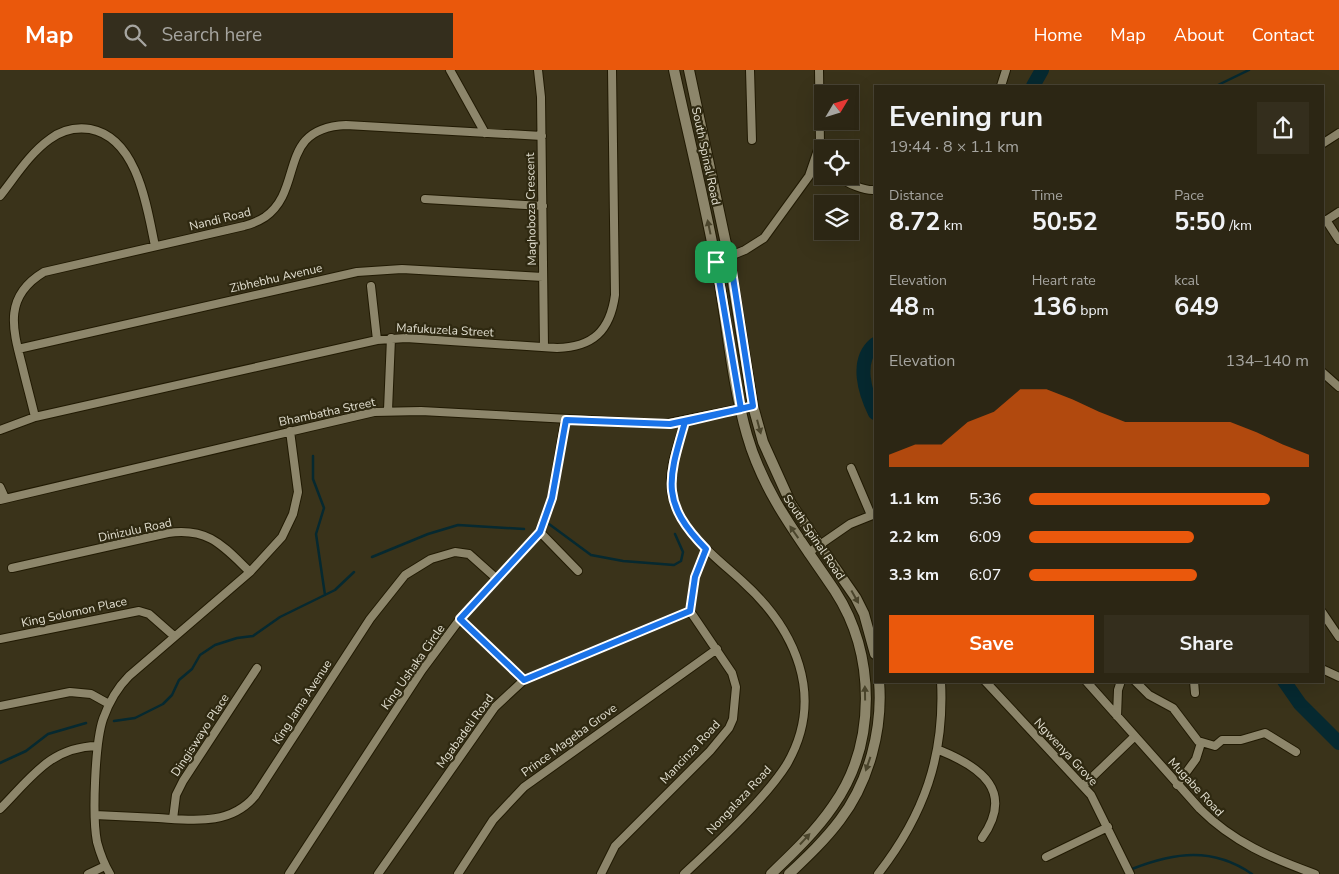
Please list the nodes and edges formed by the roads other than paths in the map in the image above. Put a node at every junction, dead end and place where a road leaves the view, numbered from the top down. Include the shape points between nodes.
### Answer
1 (450, 70) edge
2 (538, 70) edge
3 (612, 70) edge
4 (674, 70) edge
5 (689, 70) edge
6 (750, 70) edge
7 (819, 70) edge
8 (1006, 70) edge
9 (1001, 85) edge
10 (485, 133) junction
11 (1339, 134) edge
12 (542, 136) junction
13 (752, 140) dead end
14 (820, 140) edge
15 (1324, 143) edge
16 (814, 170) edge
17 (855, 185) edge
18 (874, 190) edge
19 (0, 196) edge
20 (425, 199) dead end
21 (543, 206) junction
22 (1339, 212) edge
23 (1324, 221) edge
24 (1339, 240) edge
25 (155, 246) junction
26 (730, 258) junction
27 (716, 262) junction
28 (543, 277) junction
29 (371, 286) dead end
30 (391, 338) junction
31 (376, 340) junction
32 (544, 347) junction
33 (18, 349) junction
34 (1324, 374) edge
35 (1339, 387) edge
36 (753, 406) junction
37 (741, 409) junction
38 (388, 410) junction
39 (35, 417) junction
40 (566, 420) junction
41 (685, 422) junction
42 (0, 430) edge
43 (290, 431) junction
44 (851, 468) dead end
45 (0, 487) edge
46 (2, 499) edge
47 (873, 514) edge
48 (540, 532) junction
49 (819, 545) junction
50 (706, 549) junction
51 (808, 553) junction
52 (12, 568) dead end
53 (578, 571) dead end
54 (250, 572) junction
55 (497, 579) junction
56 (690, 611) junction
57 (1324, 615) edge
58 (460, 619) junction
59 (174, 636) junction
60 (1339, 637) edge
61 (0, 639) edge
62 (717, 649) junction
63 (874, 650) edge
64 (257, 668) dead end
65 (1324, 670) edge
66 (1339, 677) edge
67 (524, 680) junction
68 (879, 683) edge
69 (940, 683) edge
70 (987, 683) edge
71 (1088, 683) edge
72 (1120, 683) edge
73 (1137, 683) edge
74 (1194, 683) edge
75 (1195, 693) dead end
76 (109, 704) junction
77 (0, 706) edge
78 (1117, 716) junction
79 (1135, 736) junction
80 (1202, 743) junction
81 (97, 746) junction
82 (938, 750) junction
83 (1296, 752) dead end
84 (1177, 785) junction
85 (1083, 786) junction
86 (0, 809) edge
87 (96, 815) junction
88 (173, 819) junction
89 (1108, 827) junction
90 (982, 838) dead end
91 (1046, 857) dead end
92 (105, 866) junction
93 (88, 874) edge
94 (110, 874) edge
95 (290, 874) edge
96 (378, 874) edge
97 (458, 874) edge
98 (601, 874) edge
99 (684, 874) edge
100 (771, 874) edge
101 (790, 874) edge
102 (878, 874) edge
103 (1130, 874) edge
104 (1315, 874) edge

1 - 10 street
2 - 12 street, Maqhoboza Crescent
3 - 32 street, Mafukuzela Street via 614,305 602,330 588,342 571,348
27 -> 4 street, South Spinal Road
5 - 26 street, South Spinal Road
6 - 13 street
7 - 14 street
8 - 9 street
10 - 12 street, Nandi Road
10 - 25 street, Nandi Road via 346,125 318,130 305,140 280,200 265,217 244,226
11 - 15 street
12 - 21 street, Maqhoboza Crescent
16 - 26 street via 764,238
17 - 18 street
19 - 25 street via 50,138 77,128 94,130 122,150 133,165 144,195
20 - 21 street
21 - 28 street, Maqhoboza Crescent
22 - 23 street
23 - 24 street
25 - 33 street, Nandi Road via 50,270 39,276 24,289 16,305 13,326
26 - 27 street
26 - 36 street, South Spinal Road
27 - 37 street, South Spinal Road
28 - 32 street, Maqhoboza Crescent
28 - 33 street, Zibhebhu Avenue via 402,269 357,272
29 - 31 street
30 - 31 street, Mafukuzela Street
30 - 32 street, Mafukuzela Street
30 - 38 street
31 - 39 street, Mafukuzela Street
33 - 39 street, Nandi Road
34 - 35 street
36 - 37 street, Bhambatha Street
36 -> 49 street, South Spinal Road via 779,481 802,523
37 - 41 street, Bhambatha Street
51 -> 37 street, South Spinal Road via 776,504 758,467
38 - 40 street, Bhambatha Street
38 - 43 street, Bhambatha Street
39 - 42 street, Mafukuzela Street
40 - 41 street, Bhambatha Street via 655,424
40 - 48 street, King Ushaka Circle via 552,498
41 - 50 street, Nongalaza Road via 670,478 672,497 688,527
43 - 46 street, Bhambatha Street
43 - 54 street via 298,480 296,502 282,537
44 - 47 street
45 - 46 street
47 - 49 street via 850,524
48 - 53 street
48 - 55 street, King Ushaka Circle
49 - 51 street
49 -> 63 street, South Spinal Road via 856,598
50 - 56 street via 695,577
50 - 99 street, Nongalaza Road via 759,597 788,634 798,659 803,705 796,740 781,772
100 -> 51 street, South Spinal Road via 834,805 854,764 865,714 863,665 854,629 835,591
52 - 54 street, Dinizulu Road via 168,533 188,532 202,534 218,542
54 - 59 street
55 - 58 street, King Ushaka Circle
55 - 88 street, King Jama Avenue via 476,559 463,552 447,553 412,569 370,618 251,800 239,810 220,818
56 - 62 street, Mancinza Road
56 - 67 street, Mgabadeli Road
57 - 60 street
58 - 67 street
58 - 95 street, King Ushaka Circle via 422,670
59 - 61 street, King Solomon Place via 149,614 140,611
59 - 76 street via 129,676
62 - 97 street, Prince Mageba Grove via 524,787 493,820
62 - 98 street, Mancinza Road via 732,673 736,687 736,708 729,728 615,846
64 - 88 street, Dingiswayo Place via 180,787
65 - 66 street
67 - 96 street, Mgabadeli Road via 495,707
68 -> 101 street via 880,712 872,752 855,795 840,820
69 - 82 street via 942,719
70 - 85 street, Ngwenya Grove
71 - 78 street, Mugabe Road
72 - 78 street
73 - 80 street via 1149,695 1173,708
74 - 75 street
76 - 77 street via 91,694 70,692
76 - 81 street
78 - 79 street, Mugabe Road
79 - 84 street, Mugabe Road
79 - 85 street
80 - 83 street via 1215,746 1222,740 1241,740 1265,733
80 - 84 street via 1196,759
81 - 86 street via 75,747 60,753
81 - 87 street
82 - 90 street via 974,767 992,791 996,814
82 - 102 street via 929,782 911,821
84 - 104 street, Mugabe Road via 1208,818 1235,839 1265,856
85 - 89 street, Ngwenya Grove
87 - 88 street, King Jama Avenue
87 - 92 street via 97,841
89 - 91 street
89 - 103 street, Ngwenya Grove
92 - 93 street
92 - 94 street

